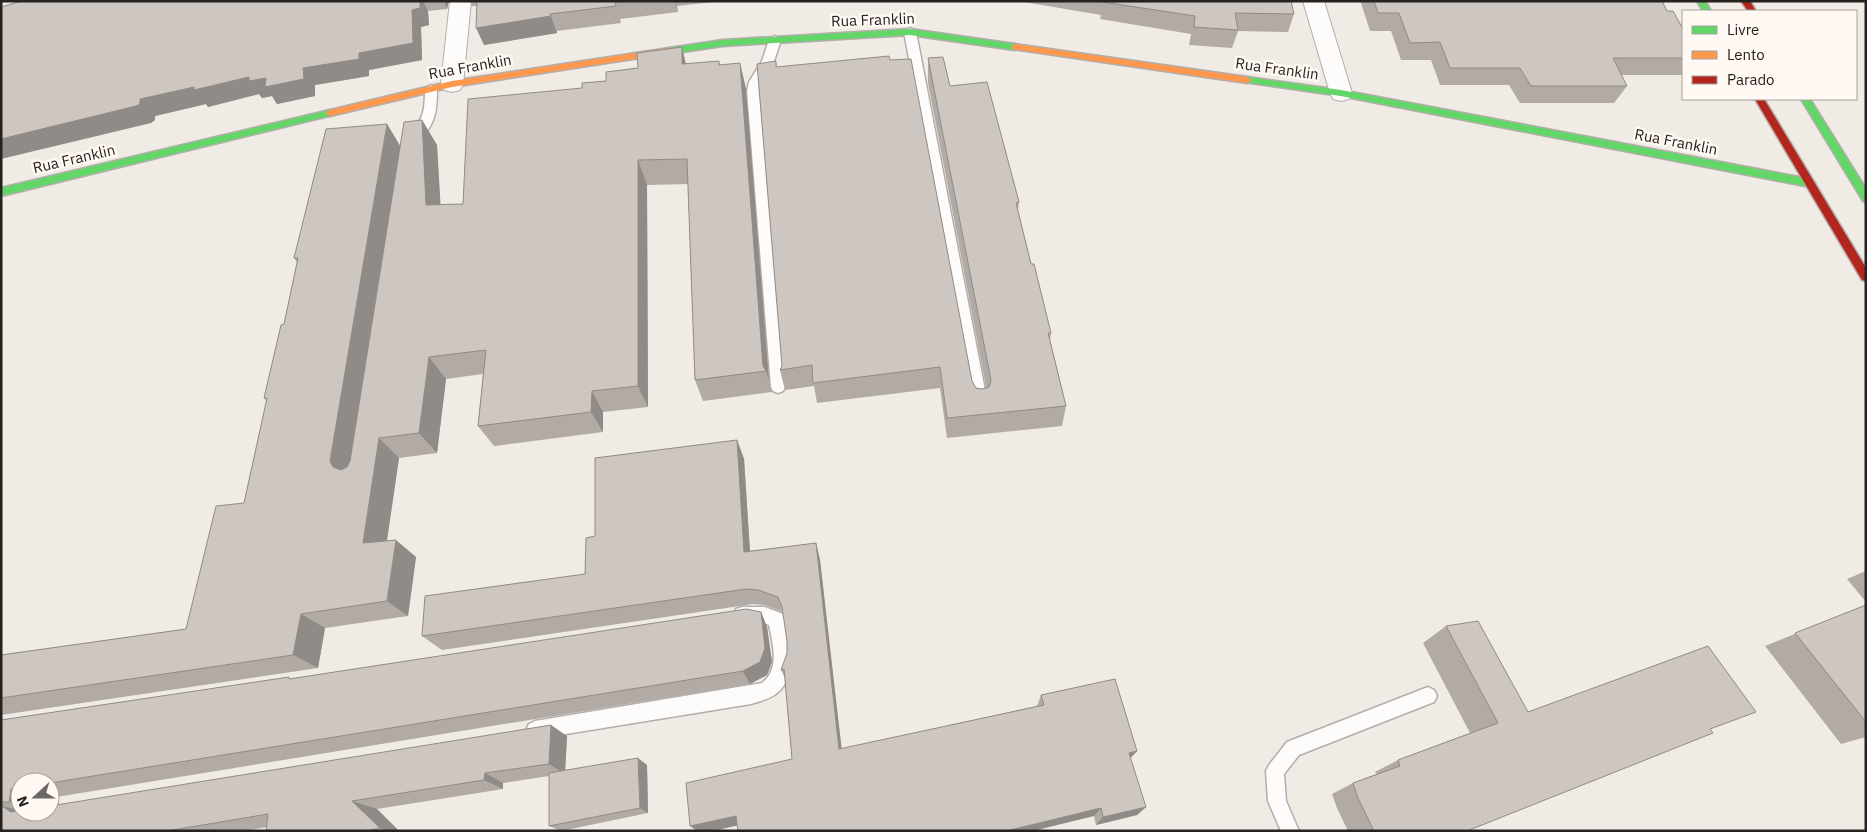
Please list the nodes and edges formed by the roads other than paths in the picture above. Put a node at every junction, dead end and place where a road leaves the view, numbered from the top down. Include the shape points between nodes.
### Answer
1 (461, 1) edge
2 (1313, 1) edge
3 (910, 32) junction
4 (775, 40) junction
5 (452, 84) junction
6 (431, 89) junction
7 (1341, 93) junction
8 (1761, 100) edge
9 (1806, 100) edge
10 (409, 160) edge
11 (1810, 183) junction
12 (1, 192) edge
13 (1866, 198) edge
14 (1866, 277) edge
15 (778, 387) dead end
16 (980, 401) edge
17 (723, 618) edge
18 (1428, 696) dead end
19 (514, 734) edge
20 (1290, 831) edge

1 - 5 street
2 - 7 street
3 - 4 street, Rua Franklin
3 - 7 street, Rua Franklin
3 - 16 lane
4 - 5 street, Rua Franklin via 724,42
4 - 15 lane via 753,91
5 - 6 street, Rua Franklin
6 - 10 lane via 431,111 414,140
6 - 12 street, Rua Franklin
7 - 11 street, Rua Franklin
8 - 11 street
9 - 13 street
11 - 14 street
17 - 19 lane via 753,614 777,620 782,647 781,674 770,688 751,696
18 - 20 lane via 1293,748 1275,770 1276,801

